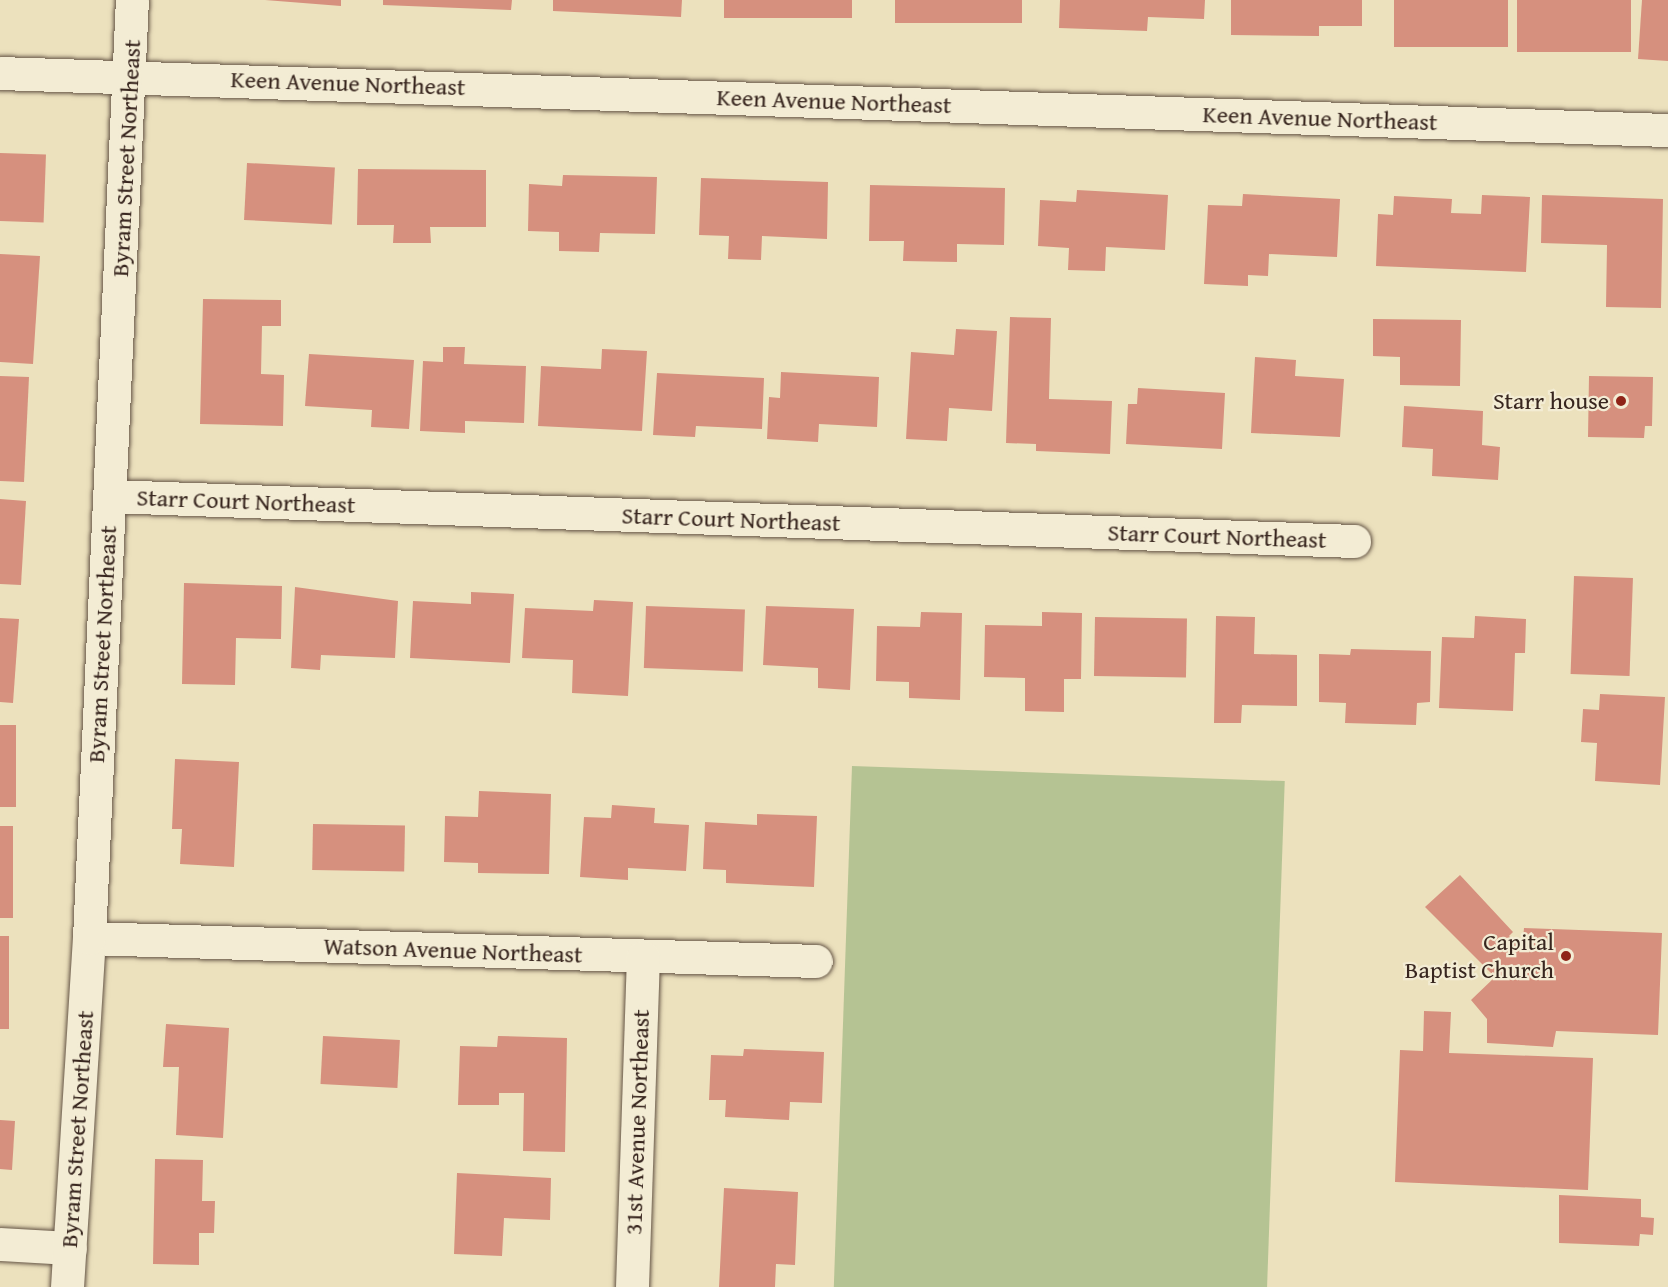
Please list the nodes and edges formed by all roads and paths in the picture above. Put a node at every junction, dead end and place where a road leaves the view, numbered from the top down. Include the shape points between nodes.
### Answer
1 (132, 0) edge
2 (0, 73) edge
3 (132, 76) junction
4 (1668, 130) edge
5 (109, 496) junction
6 (1354, 541) dead end
7 (90, 938) junction
8 (644, 957) junction
9 (816, 961) dead end
10 (0, 1244) edge
11 (70, 1248) junction
12 (67, 1287) edge
13 (632, 1287) edge

1 - 3 street, Byram Street Northeast
2 - 3 street, Keen Avenue Northeast
3 - 4 street, Keen Avenue Northeast
3 - 5 street, Byram Street Northeast
5 - 6 street, Starr Court Northeast
5 - 7 street, Byram Street Northeast
7 - 8 street, Watson Avenue Northeast
7 - 11 street, Byram Street Northeast
8 - 9 street, Watson Avenue Northeast
8 - 13 street, 31st Avenue Northeast
10 - 11 street
11 - 12 street, Byram Street Northeast

